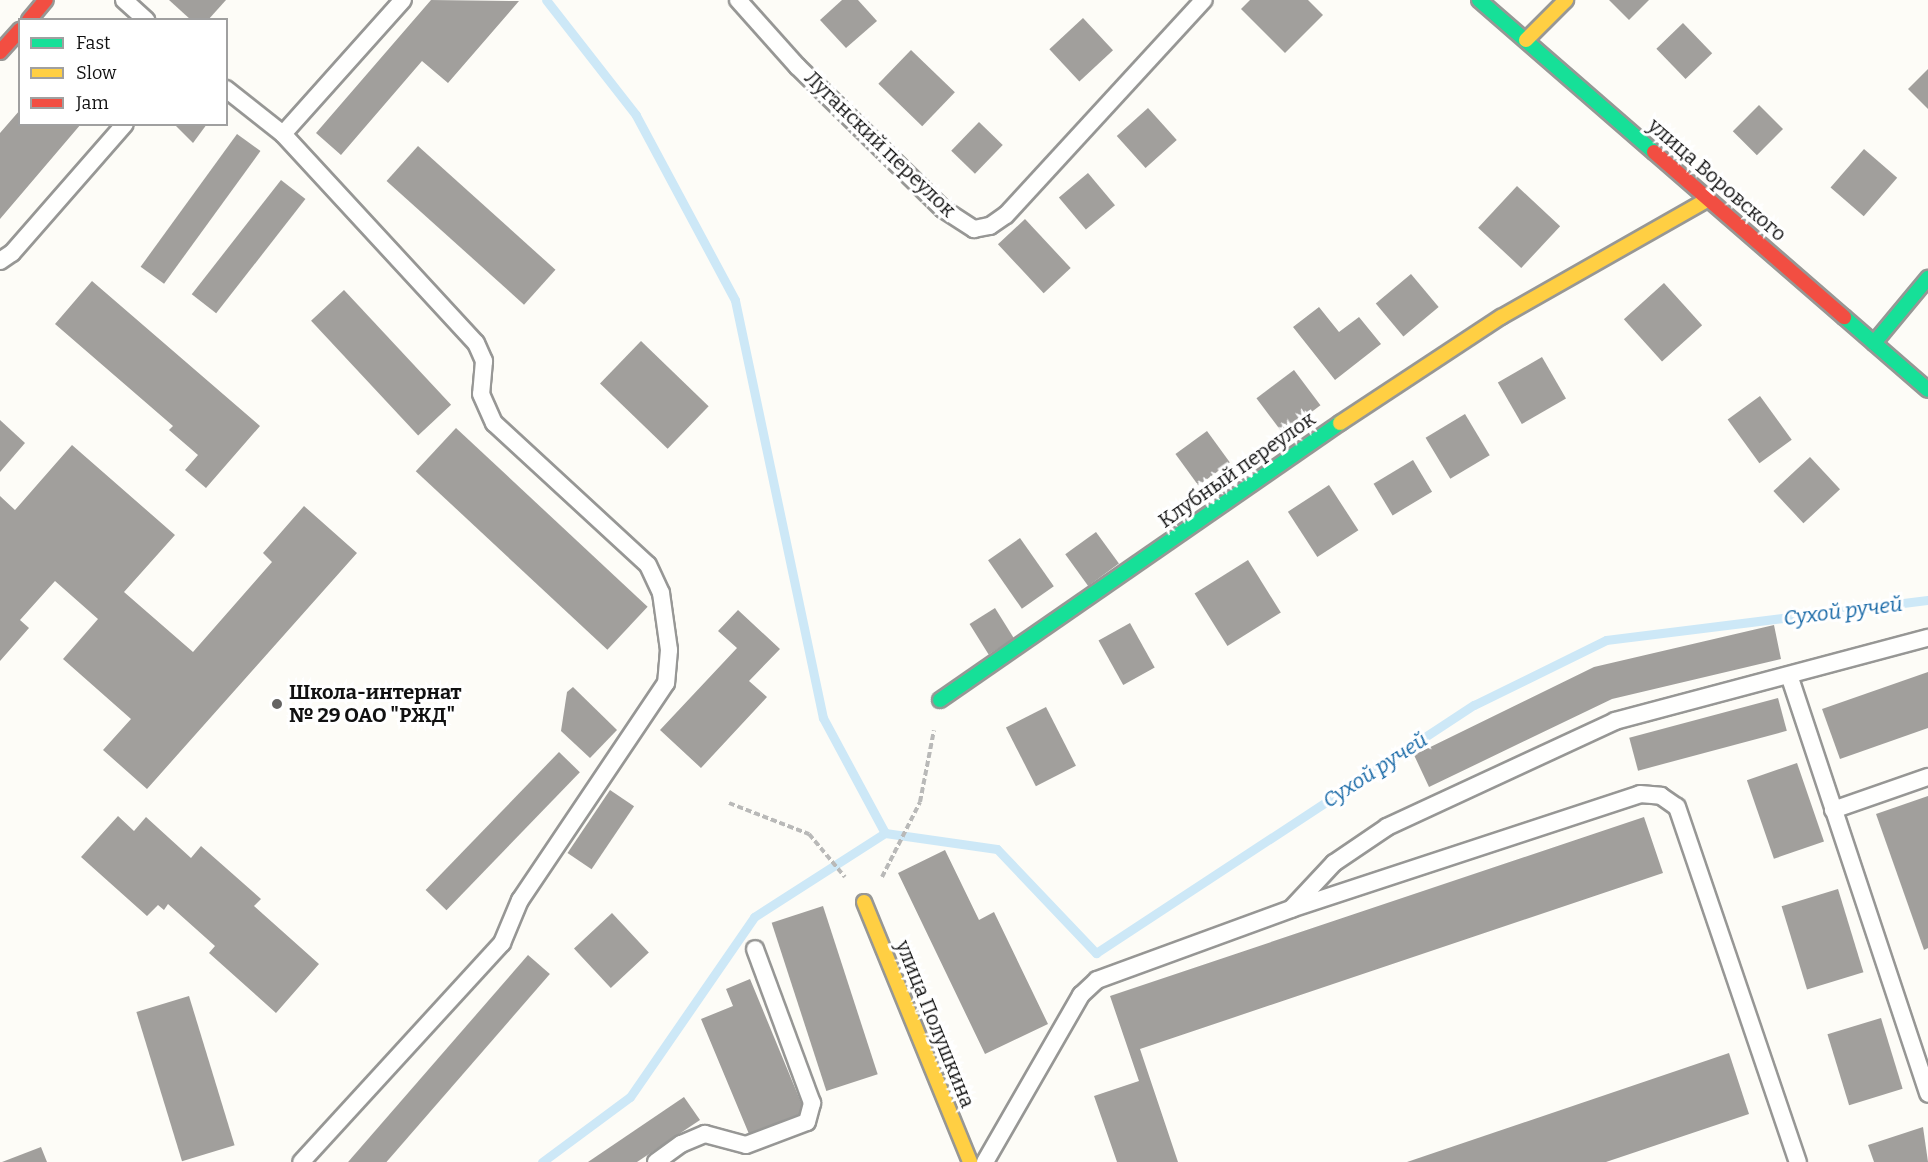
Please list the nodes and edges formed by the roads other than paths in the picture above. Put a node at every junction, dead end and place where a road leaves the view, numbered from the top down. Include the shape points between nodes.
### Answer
1 (46, 0) edge
2 (124, 0) edge
3 (403, 0) edge
4 (738, 0) edge
5 (1204, 0) edge
6 (1479, 0) edge
7 (1566, 0) edge
8 (31, 18) edge
9 (144, 18) edge
10 (18, 32) edge
11 (1526, 40) junction
12 (0, 52) edge
13 (228, 91) edge
14 (123, 126) edge
15 (283, 134) junction
16 (1709, 199) junction
17 (0, 261) edge
18 (1928, 278) edge
19 (1874, 343) junction
20 (1928, 390) edge
21 (1928, 638) edge
22 (1790, 678) junction
23 (940, 700) road end
24 (1928, 777) edge
25 (1833, 810) junction
26 (864, 902) road end
27 (1291, 909) junction
28 (755, 949) dead end
29 (1928, 1094) edge
30 (662, 1160) edge
31 (301, 1162) edge
32 (970, 1162) edge
33 (985, 1162) edge
34 (1798, 1162) edge

1 - 8 street
2 - 9 lane
3 - 15 lane
4 - 5 lane, Луганский переулок via 797,66 943,209 974,229 990,226 1006,215
6 - 11 street, улица Воровского
7 - 11 street
10 - 12 street
11 - 16 street, улица Воровского
13 - 15 lane
14 - 17 lane via 12,253
15 - 31 lane via 476,343 484,361 481,394 494,423 648,565 661,592 669,650 666,682 520,900 502,943
16 - 19 street, улица Воровского
16 - 23 street, Клубный переулок via 1501,317 1303,447
18 - 19 street
19 - 20 street, улица Воровского
21 - 22 lane
22 - 25 lane
22 - 27 lane via 1615,721 1387,827 1334,863
24 - 25 lane
25 - 29 lane
26 - 32 street, улица Полушкина
27 - 33 lane via 1097,980 1081,995
27 - 34 lane via 1640,794 1661,796 1677,807
28 - 30 lane via 812,1103 807,1122 746,1145 705,1134

